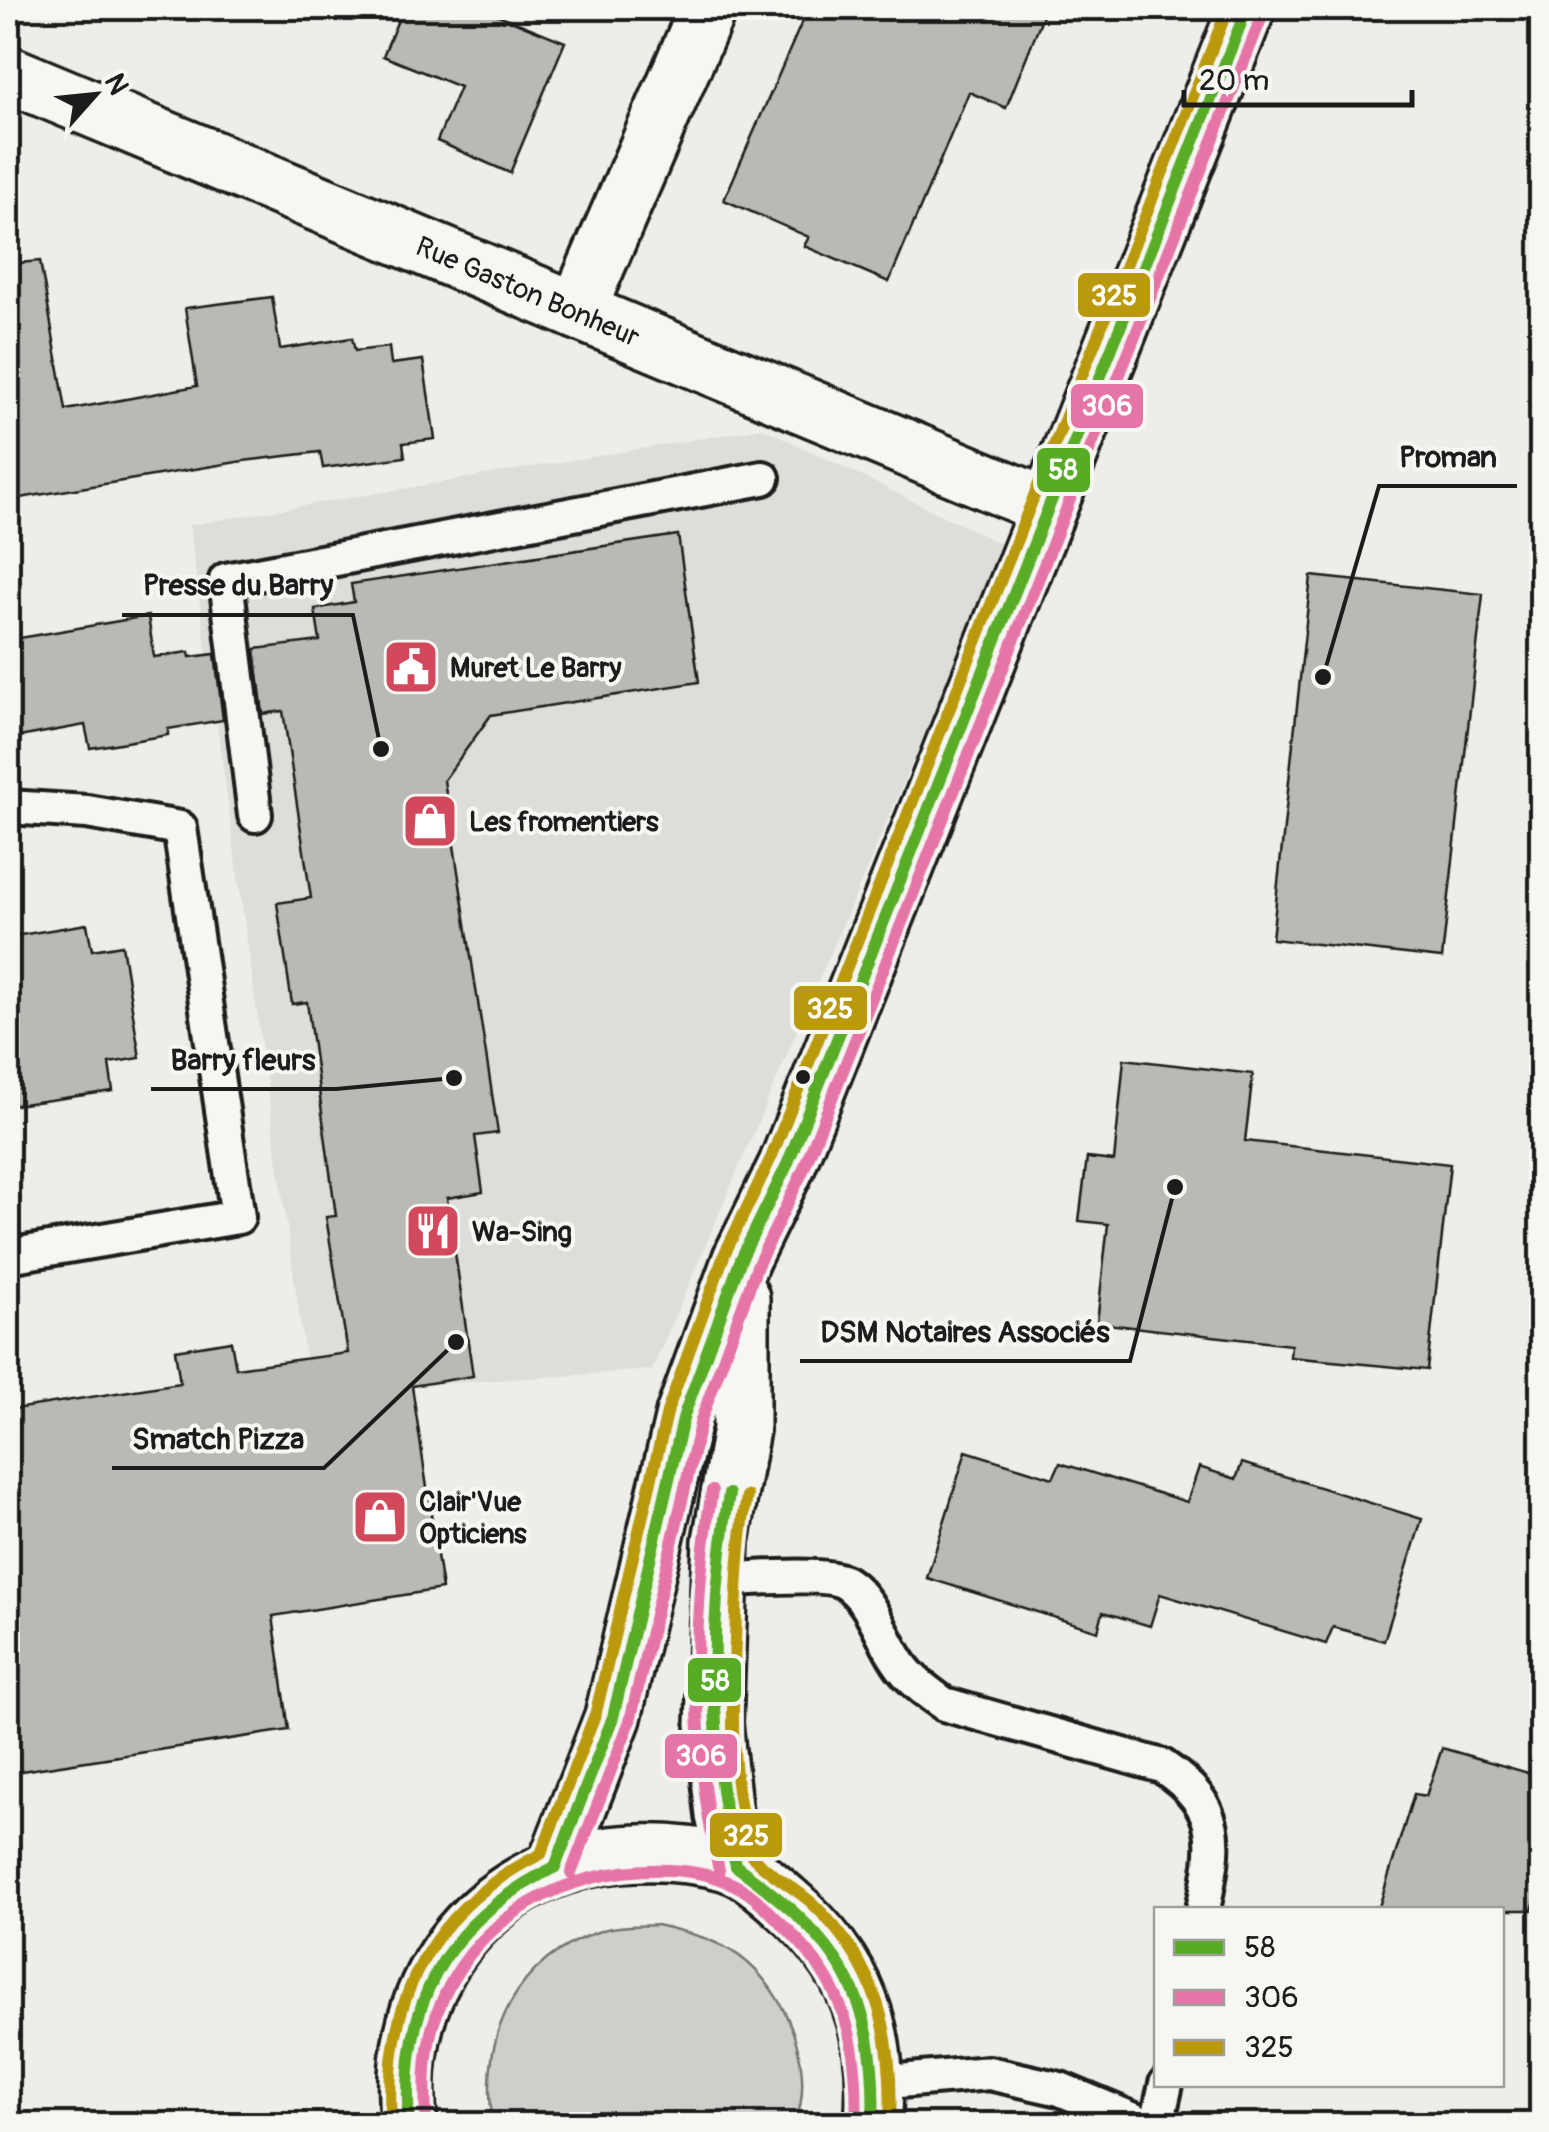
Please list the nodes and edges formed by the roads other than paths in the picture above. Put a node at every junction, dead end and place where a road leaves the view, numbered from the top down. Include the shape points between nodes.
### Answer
1 (708, 8) edge
2 (1247, 8) edge
3 (8, 74) edge
4 (577, 311) junction
5 (763, 478) dead end
6 (1048, 507) junction
7 (8, 807) edge
8 (255, 814) dead end
9 (8, 1256) edge
10 (742, 1259) junction
11 (720, 1580) junction
12 (736, 1866) junction
13 (555, 1867) junction
14 (1203, 1907) edge
15 (1165, 2087) edge
16 (875, 2104) edge
17 (409, 2124) edge
18 (1144, 2124) edge
19 (1157, 2124) edge

1 - 4 main road
2 - 6 main road
3 - 4 main road, Rue Gaston Bonheur
4 - 6 main road, Rue Gaston Bonheur
5 - 8 lane via 226,580
6 - 10 main road via 787,1165
7 - 9 lane via 180,828 238,1217
10 - 11 main road via 740,1430
10 - 13 main road via 684,1415 613,1717
11 - 12 main road via 714,1724
11 - 14 lane via 845,1582 898,1662 944,1704 1162,1766 1188,1783 1208,1815 1215,1850
12 - 13 main road via 666,1852 609,1854
12 - 16 main road via 815,1928 848,1974 870,2026
13 - 17 main road via 506,1894 463,1932 431,1978 410,2032 404,2089
15 - 19 lane
16 - 18 lane via 989,2072 1060,2089

